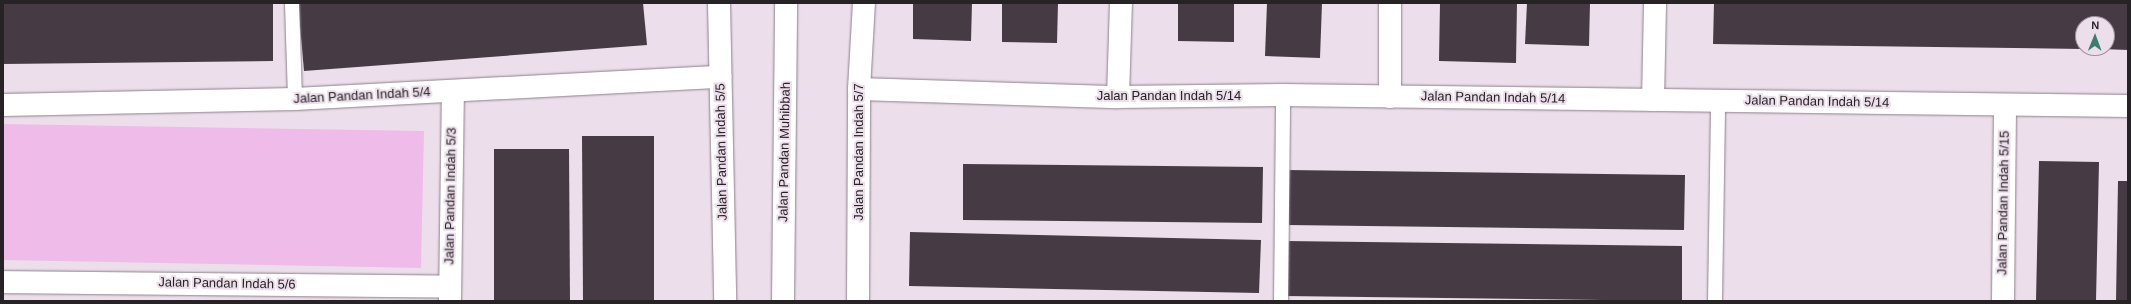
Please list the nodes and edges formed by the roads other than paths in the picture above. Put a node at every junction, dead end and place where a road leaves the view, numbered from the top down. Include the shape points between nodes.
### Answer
1 (292, 3) edge
2 (719, 3) edge
3 (786, 3) edge
4 (864, 3) edge
5 (1121, 3) edge
6 (1390, 3) edge
7 (1655, 3) edge
8 (720, 77) junction
9 (859, 89) junction
10 (453, 92) junction
11 (1283, 95) junction
12 (1118, 97) junction
13 (1390, 97) junction
14 (294, 99) junction
15 (1653, 100) junction
16 (1718, 101) junction
17 (3, 105) edge
18 (2005, 105) junction
19 (2128, 106) edge
20 (3, 282) edge
21 (450, 294) edge
22 (725, 301) edge
23 (783, 301) edge
24 (858, 301) edge
25 (1282, 301) edge
26 (1715, 301) edge
27 (2003, 301) edge

1 - 14 lane
2 - 8 street, Jalan Pandan Indah 5/5
3 - 23 street, Jalan Pandan Muhibbah
4 - 9 street, Jalan Pandan Indah 5/7
5 - 12 street
6 - 13 street
7 - 15 street
8 - 10 street, Jalan Pandan Indah 5/4
8 - 22 street, Jalan Pandan Indah 5/5
9 - 12 street, Jalan Pandan Indah 5/14
9 - 24 street, Jalan Pandan Indah 5/7
10 - 14 street, Jalan Pandan Indah 5/4
10 - 21 street, Jalan Pandan Indah 5/3
11 - 12 street, Jalan Pandan Indah 5/14
11 - 13 street, Jalan Pandan Indah 5/14
11 - 25 lane
13 - 15 street, Jalan Pandan Indah 5/14
14 - 17 street, Jalan Pandan Indah 5/4
15 - 16 street, Jalan Pandan Indah 5/14
16 - 18 street, Jalan Pandan Indah 5/14
16 - 26 lane
18 - 19 street, Jalan Pandan Indah 5/14
18 - 27 street, Jalan Pandan Indah 5/15
20 - 21 street, Jalan Pandan Indah 5/6

